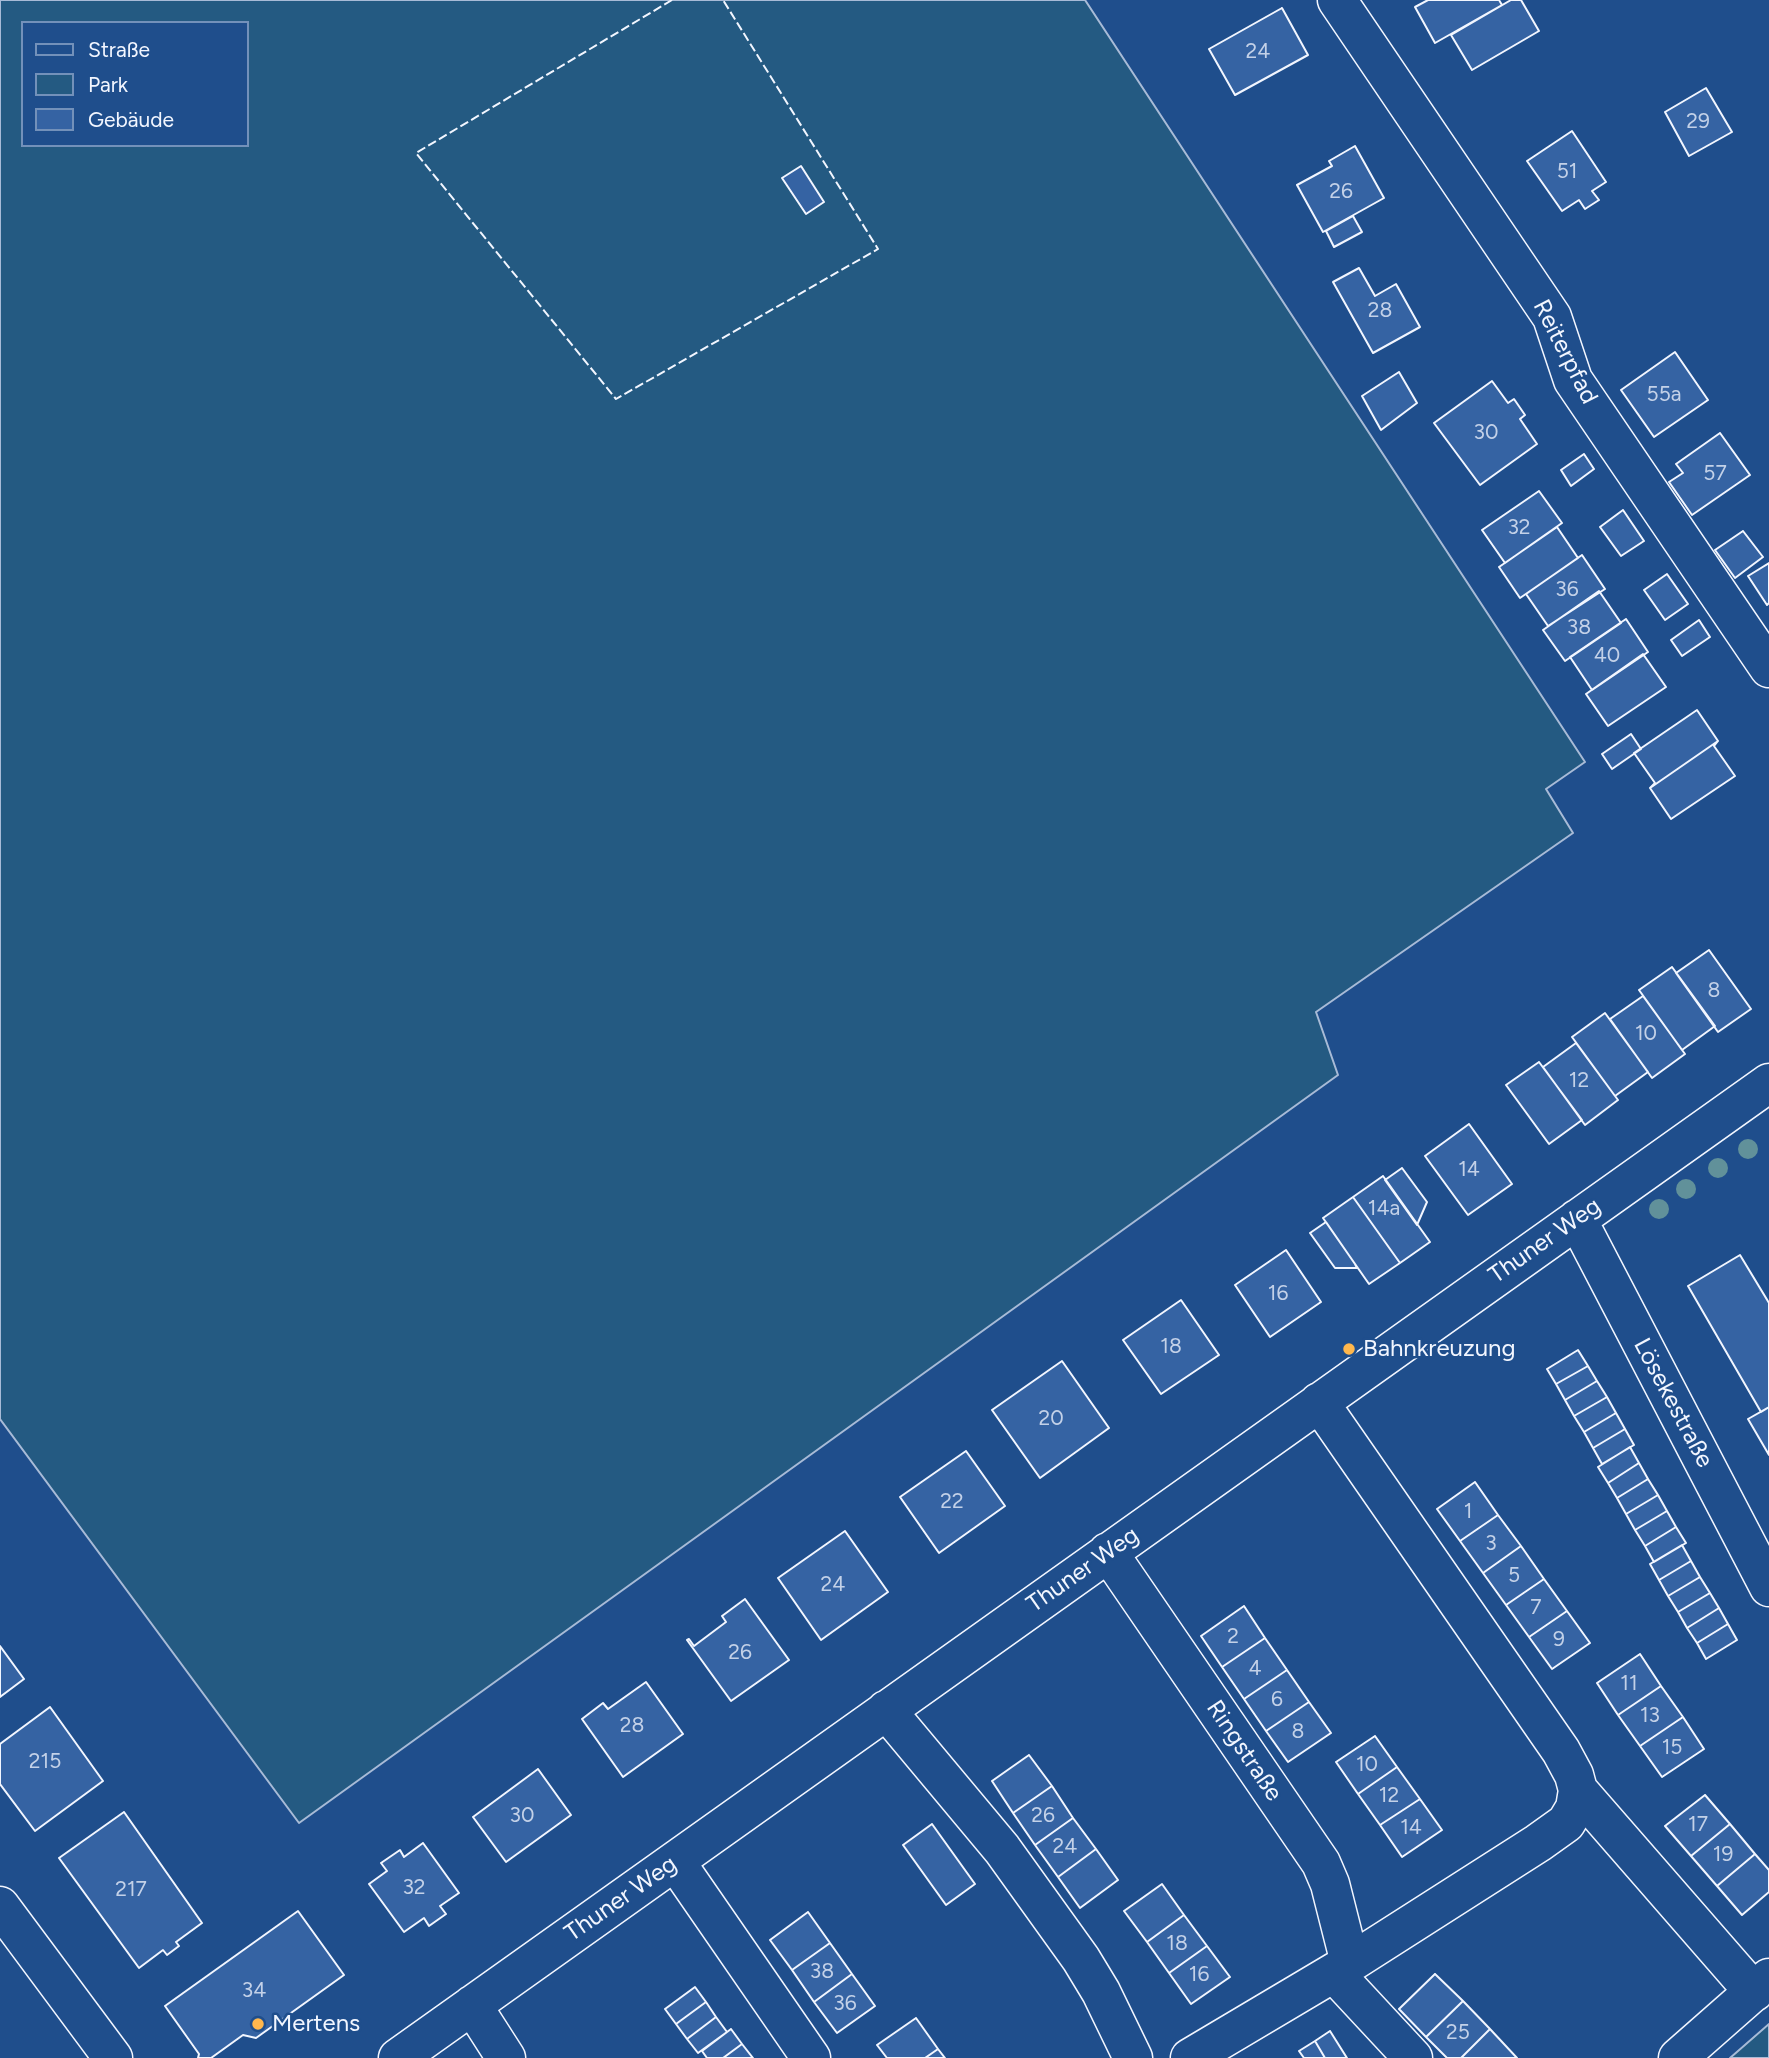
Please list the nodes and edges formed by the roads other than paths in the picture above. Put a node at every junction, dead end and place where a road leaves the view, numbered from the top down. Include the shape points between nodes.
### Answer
1 (1338, 0) edge
2 (1769, 668) edge
3 (1769, 1083) edge
4 (1577, 1219) junction
5 (1319, 1402) junction
6 (1108, 1552) junction
7 (1769, 1587) edge
8 (886, 1710) junction
9 (1578, 1790) junction
10 (675, 1861) junction
11 (0, 1906) edge
12 (1342, 1968) junction
13 (1762, 1985) edge
14 (472, 2005) junction
15 (1685, 2056) edge
16 (113, 2058) edge
17 (398, 2058) edge
18 (506, 2058) edge
19 (811, 2058) edge
20 (1133, 2058) edge
21 (1190, 2058) edge
22 (1413, 2058) edge

1 - 2 street, Reiterpfad via 1552,317 1573,380
3 - 4 street, Thuner Weg
4 - 5 street, Thuner Weg
4 - 7 street, Lösekestraße
5 - 6 street, Thuner Weg
5 - 9 street via 1561,1751
6 - 8 street, Thuner Weg
6 - 12 street, Ringstraße via 1321,1863 1330,1884
8 - 10 street, Thuner Weg
8 - 20 street via 1002,1849 1081,1959
9 - 12 street via 1566,1823
9 - 13 street
10 - 14 street, Thuner Weg
10 - 19 street
11 - 16 street
12 - 21 street
12 - 22 street, Ringstraße
13 - 15 street
14 - 17 street, Thuner Weg
14 - 18 street

